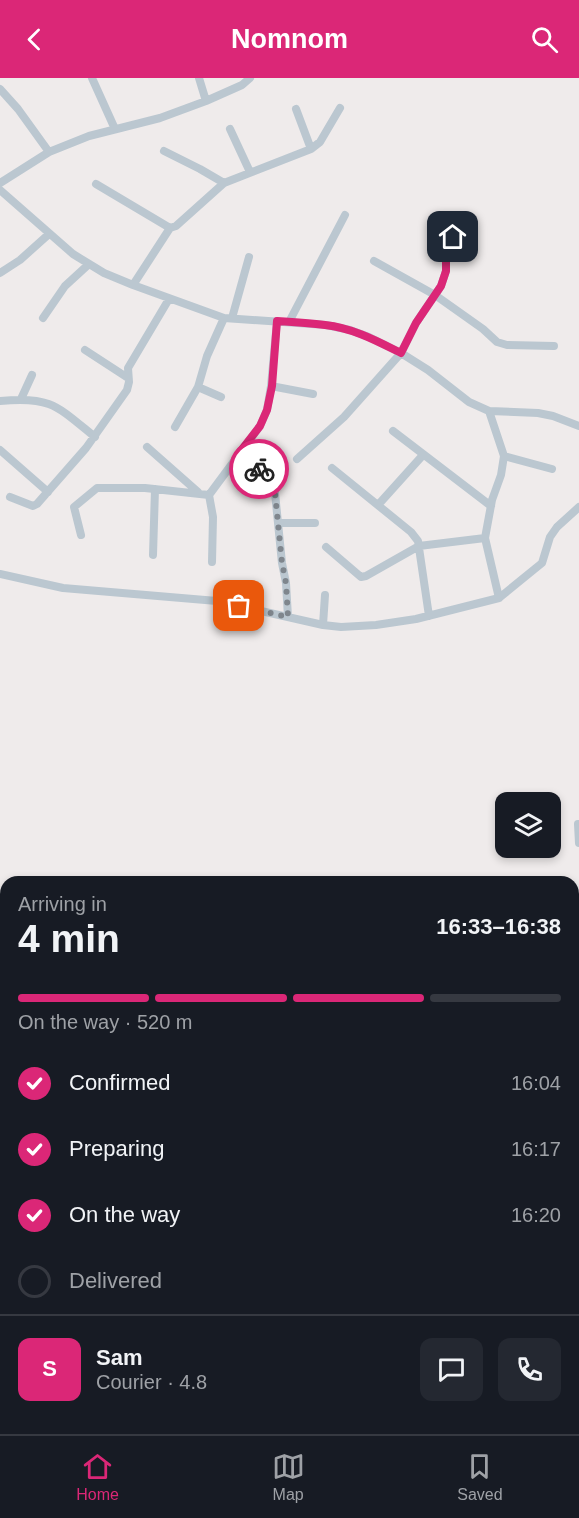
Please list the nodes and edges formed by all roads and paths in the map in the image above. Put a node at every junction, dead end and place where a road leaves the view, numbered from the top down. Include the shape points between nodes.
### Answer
1 (92, 78) edge
2 (199, 78) edge
3 (250, 78) edge
4 (0, 89) edge
5 (206, 101) junction
6 (340, 108) dead end
7 (296, 109) dead end
8 (116, 129) junction
9 (230, 129) dead end
10 (311, 149) junction
11 (164, 151) dead end
12 (49, 152) junction
13 (250, 172) junction
14 (0, 183) edge
15 (224, 183) junction
16 (96, 184) dead end
17 (2, 196) edge
18 (345, 215) dead end
19 (441, 223) dead end
20 (170, 228) junction
21 (49, 234) junction
22 (249, 257) dead end
23 (374, 261) dead end
24 (88, 264) junction
25 (0, 273) edge
26 (133, 285) junction
27 (435, 295) junction
28 (169, 299) junction
29 (43, 318) dead end
30 (228, 318) junction
31 (277, 321) junction
32 (288, 322) junction
33 (554, 345) dead end
34 (85, 350) dead end
35 (401, 353) junction
36 (32, 375) dead end
37 (128, 378) junction
38 (272, 386) junction
39 (198, 387) junction
40 (313, 394) dead end
41 (221, 397) dead end
42 (21, 399) junction
43 (0, 400) edge
44 (489, 411) junction
45 (579, 426) edge
46 (175, 428) dead end
47 (393, 431) dead end
48 (95, 437) junction
49 (147, 447) dead end
50 (0, 450) edge
51 (240, 452) junction
52 (423, 455) junction
53 (504, 456) junction
54 (297, 459) dead end
55 (332, 468) dead end
56 (552, 469) dead end
57 (155, 489) junction
58 (48, 492) junction
59 (198, 492) junction
60 (209, 495) junction
61 (10, 497) dead end
62 (378, 505) junction
63 (491, 506) junction
64 (579, 507) edge
65 (278, 523) junction
66 (315, 524) dead end
67 (81, 535) dead end
68 (485, 538) junction
69 (419, 546) junction
70 (326, 547) dead end
71 (153, 555) dead end
72 (212, 562) dead end
73 (0, 574) edge
74 (325, 595) dead end
75 (499, 598) junction
76 (429, 616) junction
77 (288, 617) junction
78 (322, 625) junction
79 (578, 824) edge
80 (579, 843) edge

1 - 8 street
2 - 5 street
3 - 5 street
4 - 12 street
5 - 8 street
6 - 10 street via 320,142
7 - 10 street
8 - 12 street
9 - 13 street
10 - 13 street
11 - 15 street
12 - 14 street
13 - 15 street
15 - 20 street
16 - 20 street
17 - 21 street
18 - 32 street
19 - 27 street via 453,237 446,271
20 - 26 street
21 - 24 street
21 - 25 street
22 - 30 street
23 - 27 street
24 - 26 street
24 - 29 street via 65,286
26 - 28 street
27 - 33 street via 497,342
27 - 35 street
28 - 30 street
28 - 37 street via 128,368
30 - 31 street
30 - 39 street via 207,356
31 - 32 street
31 - 38 street
32 - 35 street via 350,330
34 - 37 street
35 - 44 street via 469,402
35 - 54 street via 344,417
36 - 42 street
37 - 48 street via 127,390
38 - 40 street
38 - 51 street via 260,426
39 - 41 street
39 - 46 street
42 - 43 street
42 - 48 street via 46,401
44 - 45 street via 538,413
44 - 53 street
47 - 52 street
48 - 58 street
49 - 59 street
50 - 58 street
51 - 60 street
51 - 65 street via 272,482
52 - 62 street
52 - 63 street
53 - 56 street
53 - 63 street
55 - 62 street
57 - 59 street
57 - 67 street via 97,488 74,507
57 - 71 street
58 - 61 street via 33,506
59 - 60 street
60 - 72 street via 213,517
62 - 69 street via 411,532
63 - 68 street
64 - 75 street via 550,537 542,563
65 - 66 street
65 - 77 street
68 - 69 street
68 - 75 street
69 - 70 street via 361,577
69 - 76 street
73 - 77 street via 63,588 217,601
74 - 78 street
75 - 76 street
76 - 78 street via 376,625
77 - 78 street
79 - 80 street

